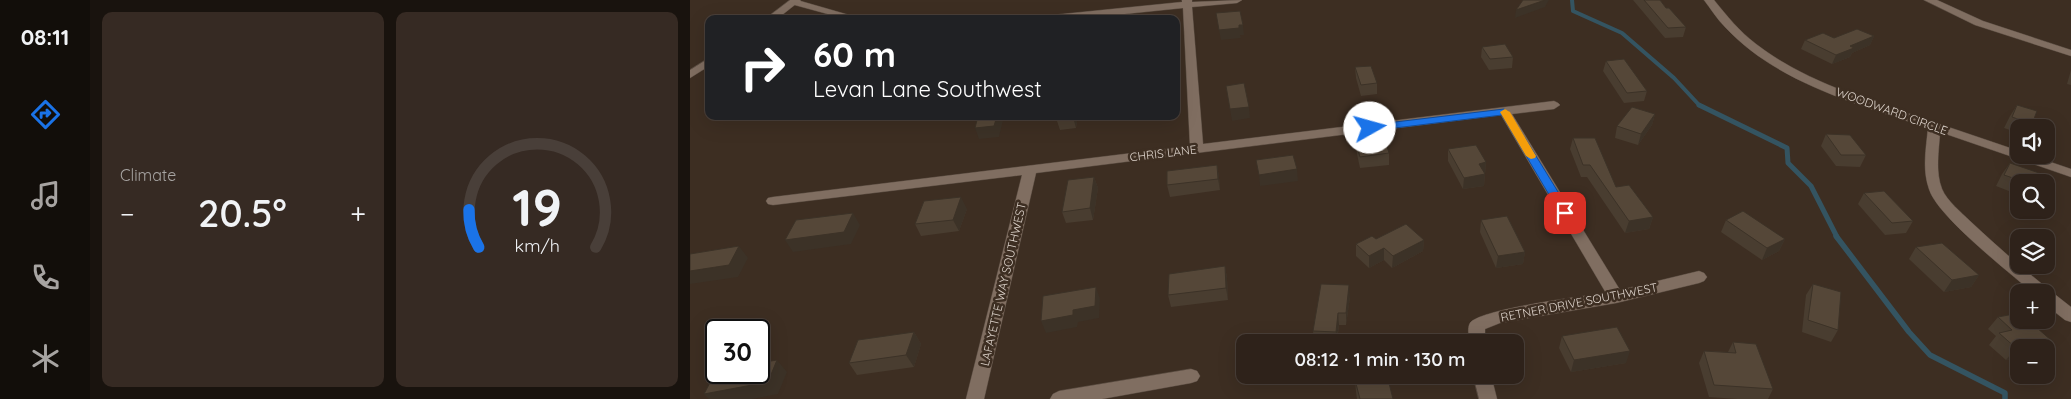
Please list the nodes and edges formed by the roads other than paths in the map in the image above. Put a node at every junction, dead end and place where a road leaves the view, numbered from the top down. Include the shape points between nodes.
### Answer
1 (1237, 0) edge
2 (1709, 0) edge
3 (1929, 0) edge
4 (795, 1) edge
5 (1187, 2) edge
6 (776, 15) edge
7 (844, 15) edge
8 (1077, 15) edge
9 (2071, 53) edge
10 (705, 64) edge
11 (690, 75) edge
12 (1554, 105) dead end
13 (1504, 112) junction
14 (1934, 126) junction
15 (1197, 149) junction
16 (1030, 168) junction
17 (2071, 173) edge
18 (773, 201) dead end
19 (1699, 277) dead end
20 (2033, 284) edge
21 (1616, 297) junction
22 (2055, 303) edge
23 (2071, 316) edge
24 (1477, 334) edge
25 (1191, 376) dead end
26 (1484, 384) edge
27 (975, 399) edge
28 (1059, 399) edge
29 (1488, 399) edge

1 - 5 street
2 - 14 street, WOODWARD CIRCLE via 1733,31 1795,72 1875,107
3 - 9 street via 1979,22
4 - 6 street
4 - 7 street
5 - 8 street
5 - 15 street
10 - 11 street
12 - 13 street, CHRIS LANE
13 - 15 street, CHRIS LANE
13 - 21 street
14 - 17 street, WOODWARD CIRCLE
14 - 20 street via 1931,169 1936,191 1954,214
15 - 16 street, CHRIS LANE
16 - 18 street, CHRIS LANE
16 - 27 street, LAFAYETTE WAY SOUTHWEST
19 - 21 street, RETNER DRIVE SOUTHWEST
21 - 24 street, RETNER DRIVE SOUTHWEST via 1497,317 1477,326
22 - 23 street
25 - 28 street
26 - 29 street

